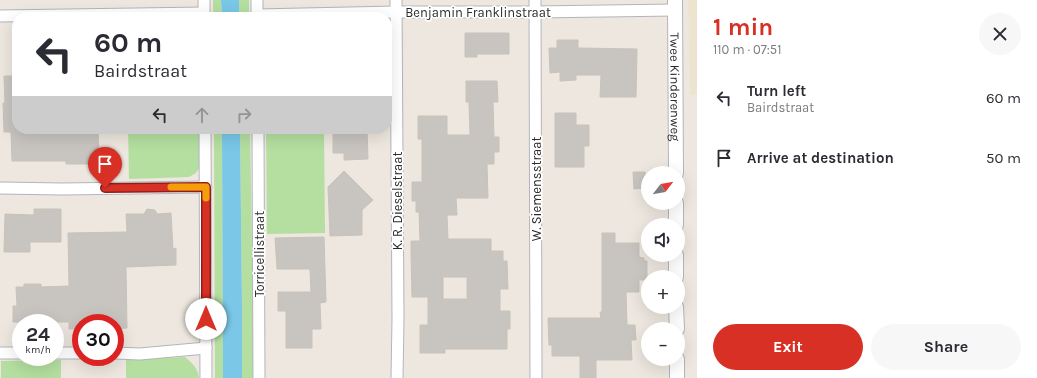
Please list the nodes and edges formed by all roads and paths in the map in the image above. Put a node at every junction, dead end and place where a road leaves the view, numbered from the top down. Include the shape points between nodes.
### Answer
1 (204, 0) edge
2 (257, 0) edge
3 (396, 0) edge
4 (535, 0) edge
5 (675, 5) edge
6 (204, 12) edge
7 (257, 12) edge
8 (392, 12) edge
9 (396, 12) junction
10 (535, 12) junction
11 (0, 16) edge
12 (12, 16) edge
13 (205, 134) edge
14 (258, 134) edge
15 (676, 166) edge
16 (206, 187) junction
17 (0, 188) edge
18 (206, 348) junction
19 (0, 353) edge
20 (12, 353) edge
21 (124, 353) edge
22 (677, 366) edge
23 (206, 378) edge
24 (259, 378) edge
25 (397, 378) edge
26 (536, 378) edge
27 (677, 378) edge

1 - 6 street
2 - 7 street
3 - 9 street, K. R. Dieselstraat
4 - 10 street, W. Siemensstraat
5 - 10 street, Benjamin Franklinstraat
5 - 15 street, Twee Kinderenweg
8 - 9 street, Benjamin Franklinstraat
9 - 10 street, Benjamin Franklinstraat
9 - 25 street, K. R. Dieselstraat
10 - 26 street, W. Siemensstraat
11 - 12 street
13 - 16 street
14 - 24 street, Torricellistraat
16 - 17 street
16 - 18 street
18 - 21 street
18 - 23 street
19 - 20 street
22 - 27 street

